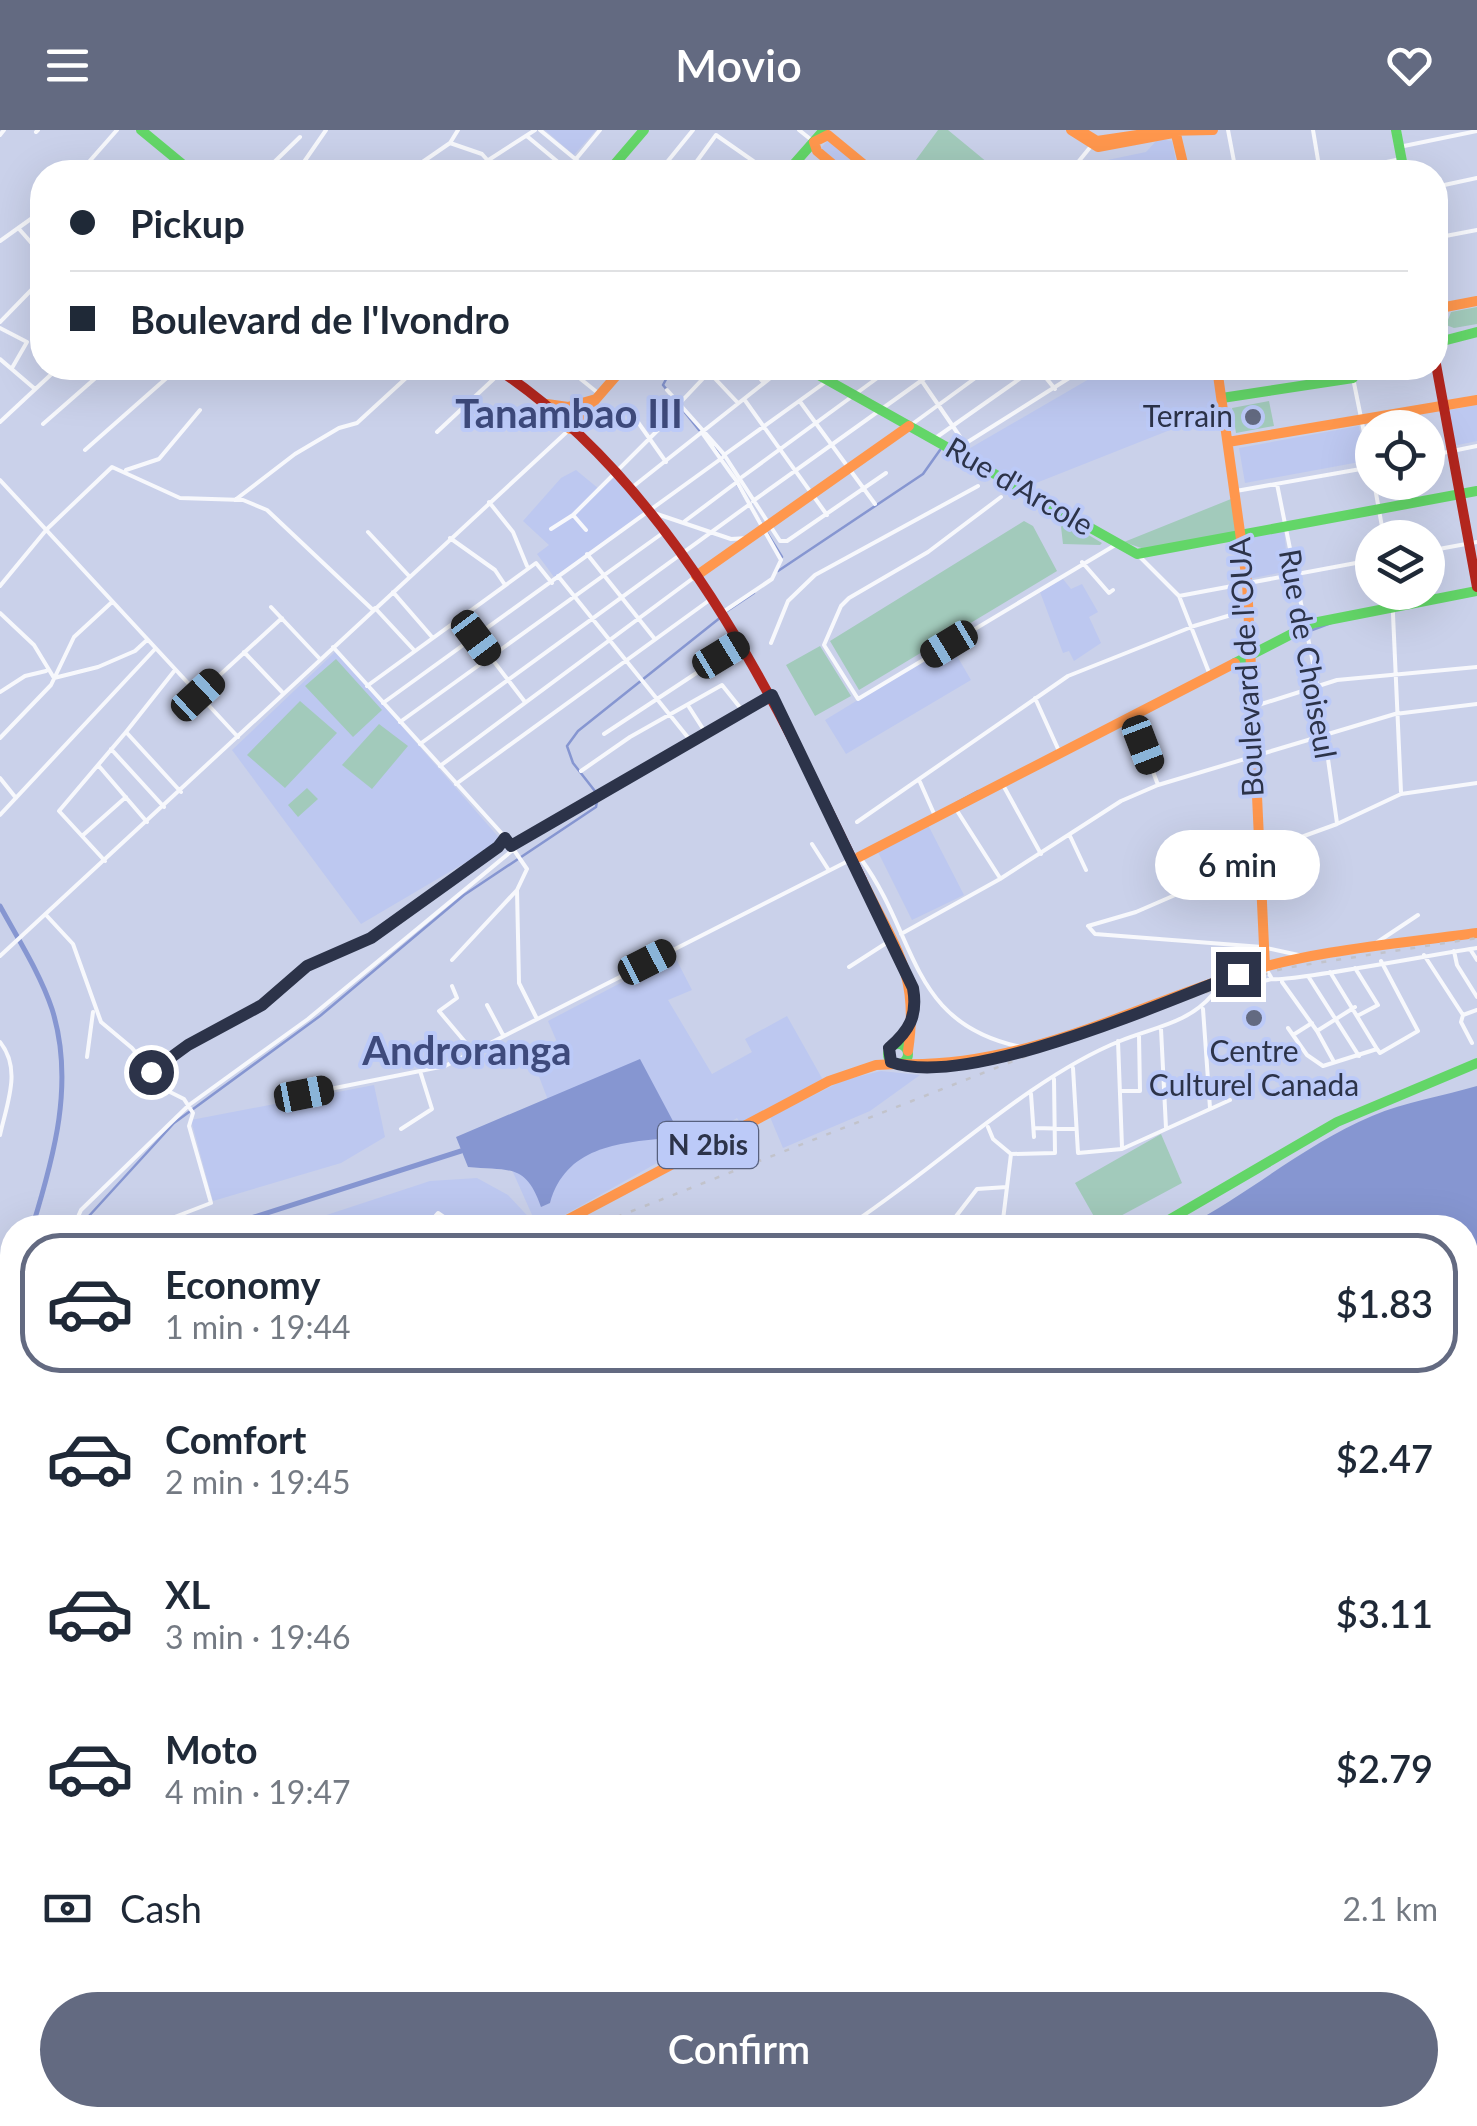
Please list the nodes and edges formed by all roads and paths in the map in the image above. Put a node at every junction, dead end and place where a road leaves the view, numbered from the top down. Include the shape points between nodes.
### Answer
1 (117, 130) edge
2 (141, 130) edge
3 (326, 130) edge
4 (458, 130) edge
5 (538, 130) edge
6 (600, 130) edge
7 (694, 130) edge
8 (799, 130) edge
9 (824, 130) edge
10 (1071, 130) edge
11 (1080, 130) edge
12 (1213, 130) edge
13 (1228, 130) edge
14 (1313, 130) edge
15 (1396, 130) edge
16 (1177, 131) edge
17 (1477, 131) edge
18 (638, 132) edge
19 (300, 137) dead end
20 (528, 137) junction
21 (450, 142) junction
22 (814, 142) junction
23 (1093, 143) junction
24 (1400, 153) junction
25 (91, 160) edge
26 (174, 160) edge
27 (276, 160) edge
28 (305, 160) edge
29 (425, 160) edge
30 (486, 160) edge
31 (494, 160) edge
32 (556, 160) edge
33 (576, 160) joint
34 (617, 160) edge
35 (668, 160) edge
36 (699, 160) edge
37 (752, 160) edge
38 (798, 160) edge
39 (827, 160) edge
40 (858, 160) edge
41 (1080, 160) edge
42 (1182, 160) edge
43 (1234, 160) edge
44 (1318, 160) edge
45 (1377, 160) edge
46 (1401, 160) edge
47 (1477, 178) edge
48 (1448, 184) edge
49 (30, 221) edge
50 (20, 230) junction
51 (1477, 230) edge
52 (1448, 236) edge
53 (0, 241) edge
54 (30, 241) edge
55 (30, 292) edge
56 (1477, 301) edge
57 (1448, 307) edge
58 (0, 325) edge
59 (1477, 332) edge
60 (1448, 340) edge
61 (0, 359) edge
62 (12, 368) junction
63 (45, 380) edge
64 (94, 380) edge
65 (164, 380) edge
66 (404, 380) edge
67 (488, 380) edge
68 (514, 380) edge
69 (580, 380) edge
70 (613, 380) edge
71 (699, 380) edge
72 (720, 380) edge
73 (761, 380) edge
74 (768, 380) edge
75 (828, 380) joint
76 (873, 380) edge
77 (921, 380) joint
78 (972, 380) edge
79 (1018, 380) edge
80 (1047, 380) edge
81 (1067, 380) edge
82 (1219, 380) edge
83 (1318, 380) edge
84 (1357, 380) edge
85 (1438, 380) edge
86 (764, 383) junction
87 (35, 389) junction
88 (1055, 389) junction
89 (667, 390) dead end
90 (854, 393) junction
91 (598, 397) junction
92 (1222, 398) junction
93 (1477, 400) edge
94 (741, 401) junction
95 (800, 402) junction
96 (546, 404) junction
97 (678, 404) junction
98 (937, 404) junction
99 (1443, 406) junction
100 (200, 410) dead end
101 (882, 410) junction
102 (1360, 410) edge
103 (1416, 410) edge
104 (634, 418) dead end
105 (670, 418) dead end
106 (1355, 419) edge
107 (0, 422) edge
108 (44, 424) dead end
109 (815, 424) junction
110 (910, 425) junction
111 (952, 425) junction
112 (766, 427) junction
113 (570, 429) junction
114 (437, 432) dead end
115 (704, 432) junction
116 (934, 439) junction
117 (650, 440) junction
118 (1228, 442) junction
119 (831, 446) junction
120 (1477, 446) edge
121 (960, 447) junction
122 (780, 448) junction
123 (84, 450) dead end
124 (1452, 451) junction
125 (1445, 452) edge
126 (723, 457) junction
127 (666, 462) junction
128 (848, 467) junction
129 (126, 470) junction
130 (796, 470) junction
131 (1355, 471) edge
132 (886, 473) dead end
133 (614, 476) junction
134 (0, 480) edge
135 (738, 480) junction
136 (1278, 484) junction
137 (978, 486) dead end
138 (865, 489) junction
139 (628, 490) junction
140 (1236, 491) junction
141 (1477, 491) edge
142 (812, 493) junction
143 (1460, 494) junction
144 (1000, 497) dead end
145 (235, 500) junction
146 (1377, 500) edge
147 (489, 502) junction
148 (752, 502) junction
149 (875, 504) dead end
150 (1379, 510) junction
151 (647, 511) junction
152 (573, 515) junction
153 (827, 515) junction
154 (1381, 520) edge
155 (685, 522) junction
156 (766, 525) junction
157 (46, 529) junction
158 (551, 529) dead end
159 (1284, 529) junction
160 (586, 530) dead end
161 (368, 532) dead end
162 (664, 532) junction
163 (710, 532) junction
164 (1243, 536) junction
165 (450, 538) junction
166 (748, 538) junction
167 (1473, 542) edge
168 (1118, 544) junction
169 (1445, 547) edge
170 (587, 554) junction
171 (1137, 554) junction
172 (681, 556) junction
173 (1082, 562) junction
174 (1355, 563) edge
175 (528, 568) junction
176 (1296, 573) junction
177 (558, 576) junction
178 (604, 576) junction
179 (696, 576) junction
180 (409, 577) junction
181 (1247, 582) junction
182 (552, 583) junction
183 (504, 585) junction
184 (0, 586) edge
185 (1477, 589) edge
186 (1113, 590) dead end
187 (393, 592) junction
188 (620, 596) junction
189 (1179, 596) junction
190 (1445, 596) edge
191 (575, 598) junction
192 (713, 598) junction
193 (112, 602) junction
194 (271, 607) dead end
195 (374, 609) junction
196 (1248, 610) junction
197 (1376, 610) edge
198 (1394, 610) edge
199 (723, 612) junction
200 (0, 613) edge
201 (459, 616) junction
202 (282, 618) junction
203 (591, 618) junction
204 (638, 618) junction
205 (1194, 626) junction
206 (1306, 626) junction
207 (432, 638) junction
208 (476, 638) junction
209 (654, 638) junction
210 (610, 639) junction
211 (147, 640) junction
212 (743, 642) junction
213 (771, 643) dead end
214 (333, 647) junction
215 (155, 649) junction
216 (413, 649) junction
217 (244, 652) junction
218 (1250, 652) junction
219 (490, 658) junction
220 (626, 659) junction
221 (320, 660) junction
222 (1477, 666) edge
223 (175, 670) junction
224 (46, 671) junction
225 (1396, 674) junction
226 (1210, 675) junction
227 (54, 678) junction
228 (507, 679) junction
229 (367, 686) junction
230 (1318, 688) junction
231 (0, 692) edge
232 (283, 693) junction
233 (198, 695) junction
234 (772, 695) junction
235 (658, 697) junction
236 (1035, 698) junction
237 (525, 702) junction
238 (383, 703) junction
239 (1477, 704) edge
240 (688, 705) junction
241 (1252, 707) junction
242 (742, 710) junction
243 (1396, 714) junction
244 (671, 715) junction
245 (400, 722) junction
246 (126, 732) junction
247 (705, 732) junction
248 (604, 734) dead end
249 (1322, 734) junction
250 (0, 738) edge
251 (238, 738) junction
252 (690, 741) junction
253 (420, 744) junction
254 (1143, 745) dead end
255 (112, 749) junction
256 (1059, 751) junction
257 (1252, 754) junction
258 (98, 766) junction
259 (440, 766) junction
260 (581, 771) dead end
261 (0, 778) edge
262 (1000, 781) junction
263 (920, 782) junction
264 (1477, 783) edge
265 (456, 784) junction
266 (1158, 785) junction
267 (180, 792) junction
268 (1400, 794) junction
269 (126, 796) junction
270 (16, 798) junction
271 (164, 806) junction
272 (954, 806) junction
273 (0, 815) edge
274 (935, 816) junction
275 (147, 822) junction
276 (856, 822) dead end
277 (1337, 824) junction
278 (82, 836) junction
279 (1070, 836) junction
280 (505, 838) junction
281 (812, 844) dead end
282 (514, 849) junction
283 (1221, 853) dead end
284 (1041, 854) junction
285 (855, 858) junction
286 (1258, 859) junction
287 (105, 861) junction
288 (828, 868) junction
289 (1086, 870) dead end
290 (1230, 872) junction
291 (1000, 879) junction
292 (517, 890) junction
293 (1418, 915) dead end
294 (47, 916) junction
295 (1477, 933) edge
296 (896, 937) junction
297 (1262, 946) junction
298 (1369, 948) junction
299 (1474, 949) edge
300 (1454, 951) junction
301 (2, 954) edge
302 (1424, 955) junction
303 (1310, 957) junction
304 (452, 960) dead end
305 (1477, 960) edge
306 (1381, 961) junction
307 (849, 967) dead end
308 (1355, 967) junction
309 (1265, 968) junction
310 (1329, 970) junction
311 (1308, 976) junction
312 (1272, 979) junction
313 (1282, 982) junction
314 (452, 986) dead end
315 (1477, 997) edge
316 (487, 1005) dead end
317 (1354, 1007) junction
318 (1203, 1009) junction
319 (94, 1010) junction
320 (1477, 1010) edge
321 (1359, 1015) junction
322 (1463, 1015) junction
323 (537, 1018) junction
324 (1337, 1019) junction
325 (1312, 1022) junction
326 (910, 1028) junction
327 (1288, 1028) dead end
328 (1161, 1029) junction
329 (1317, 1031) junction
330 (503, 1035) junction
331 (1139, 1035) junction
332 (1292, 1035) junction
333 (0, 1042) edge
334 (1118, 1042) junction
335 (1472, 1043) dead end
336 (891, 1046) junction
337 (1026, 1048) junction
338 (1377, 1049) junction
339 (473, 1051) junction
340 (908, 1052) junction
341 (1359, 1056) junction
342 (87, 1057) dead end
343 (1477, 1063) edge
344 (898, 1064) junction
345 (1335, 1064) junction
346 (866, 1068) junction
347 (932, 1068) junction
348 (1073, 1068) junction
349 (151, 1072) junction
350 (421, 1074) junction
351 (1054, 1079) junction
352 (1120, 1091) junction
353 (304, 1094) dead end
354 (1031, 1094) junction
355 (1230, 1100) dead end
356 (191, 1107) junction
357 (1210, 1108) junction
358 (988, 1126) junction
359 (1032, 1128) junction
360 (1074, 1128) junction
361 (1166, 1128) junction
362 (401, 1129) dead end
363 (1054, 1129) junction
364 (0, 1135) edge
365 (1034, 1136) dead end
366 (1122, 1149) junction
367 (1012, 1154) junction
368 (1007, 1188) junction
369 (79, 1215) edge
370 (179, 1215) edge
371 (576, 1215) edge
372 (864, 1215) edge
373 (957, 1215) edge
374 (1004, 1215) edge
375 (1177, 1215) edge

1 - 25 street
2 - 26 main road
3 - 28 street
4 - 21 street
5 - 20 street
5 - 33 street
6 - 33 street
7 - 35 street
8 - 22 street
9 - 22 main road
10 - 23 main road
11 - 23 main road
12 - 16 main road
13 - 43 street
14 - 44 street
15 - 24 main road
16 - 23 main road
16 - 42 main road
17 - 24 street
18 - 34 main road
19 - 27 street
20 - 31 street
20 - 32 street
21 - 29 street
21 - 30 street
22 - 38 main road
22 - 39 main road
22 - 40 main road via 828,135
23 - 41 street
24 - 45 street
24 - 46 main road
36 - 37 street via 716,135
47 - 48 street
49 - 50 street
50 - 53 street
50 - 54 street
51 - 52 street
55 - 58 street
56 - 57 main road
58 - 62 street via 27,342
59 - 60 main road
61 - 62 street
62 - 87 street
63 - 87 street
64 - 108 street
65 - 123 street
66 - 145 street via 357,424 295,454
67 - 114 street
68 - 96 main road
69 - 91 street
70 - 91 main road
71 - 97 street
72 - 94 street
73 - 86 street
74 - 86 street
75 - 90 main road, Rue d'Arcole
75 - 95 street
76 - 90 street
77 - 98 street
77 - 101 street
78 - 98 street
79 - 111 street
80 - 88 street
81 - 88 street
82 - 92 main road, Boulevard de l'OUA
83 - 92 main road
84 - 102 street
85 - 99 main road
86 - 94 street
87 - 107 street
88 - 121 street
89 - 97 street
90 - 101 main road, Rue d'Arcole
90 - 109 street
91 - 96 main road via 568,407
91 - 113 main road
92 - 118 main road, Boulevard de l'OUA
93 - 99 main road
94 - 112 street
94 - 115 street
95 - 109 street
95 - 112 street
96 - 113 main road
97 - 115 street
98 - 110 street
98 - 111 street
99 - 103 main road
99 - 124 main road
100 - 129 street via 159,459
101 - 110 main road, Rue d'Arcole
101 - 119 street
104 - 117 street
105 - 117 street
106 - 118 main road
109 - 119 street
109 - 122 street
110 - 116 main road, Rue d'Arcole
110 - 128 main road
111 - 116 street
111 - 121 street
112 - 122 street
112 - 126 street
113 - 133 main road
113 - 147 street
115 - 126 street
115 - 127 street
116 - 121 main road, Rue d'Arcole
117 - 127 street
117 - 133 street
118 - 140 main road, Boulevard de l'OUA
119 - 128 street
119 - 130 street
120 - 124 street
121 - 168 main road, Rue d'Arcole
122 - 130 street
122 - 135 street
124 - 125 street
124 - 143 main road
126 - 135 street
126 - 151 street
127 - 139 street
128 - 138 street
128 - 142 main road
129 - 145 street via 180,498
129 - 157 street via 109,468
130 - 142 street
130 - 148 street
131 - 136 street
132 - 138 street
133 - 139 main road
133 - 152 street
134 - 157 street
135 - 148 street
135 - 155 street
136 - 140 street
136 - 159 street, Rue de Choiseul
137 - 213 street via 814,575 788,602
138 - 149 street
138 - 153 street
139 - 151 main road
140 - 164 main road, Boulevard de l'OUA
141 - 143 main road
142 - 153 street
142 - 156 main road
143 - 150 main road
143 - 167 main road
144 - 173 street via 840,606 824,644 858,699
145 - 195 street via 277,518
146 - 150 street
147 - 165 street
147 - 175 street via 513,532
148 - 156 street
148 - 163 street
150 - 154 street
150 - 159 main road
151 - 155 street
151 - 162 main road
151 - 170 street
152 - 158 street
152 - 160 street
153 - 156 street via 787,541
155 - 163 street
156 - 166 main road
156 - 199 street via 780,560 777,570
157 - 184 street
157 - 193 street
159 - 164 main road
159 - 176 street, Rue de Choiseul
161 - 180 street
162 - 172 main road
162 - 178 street
163 - 166 street
163 - 172 street
164 - 171 main road
164 - 181 main road, Boulevard de l'OUA
165 - 180 street
165 - 183 street via 495,570
166 - 179 main road
167 - 169 street
167 - 185 main road
168 - 171 main road, Rue d'Arcole
168 - 173 street
170 - 177 street
170 - 178 street
171 - 189 street
172 - 179 main road
172 - 188 street
173 - 186 street
174 - 176 street
175 - 182 street via 536,563
175 - 183 street
176 - 181 street
176 - 206 street, Rue de Choiseul
177 - 182 street
177 - 191 street
178 - 188 street
178 - 191 street
179 - 192 main road
179 - 204 street
180 - 187 street
181 - 189 street
181 - 196 main road, Boulevard de l'OUA
182 - 208 street
183 - 201 street
185 - 190 main road
187 - 195 street
187 - 207 street
188 - 203 street
188 - 204 street
189 - 205 street
191 - 203 street
191 - 219 street
192 - 199 main road
192 - 209 street
193 - 211 street
193 - 227 street via 74,637
194 - 202 street
195 - 214 street
195 - 216 street
196 - 205 street
196 - 218 main road, Boulevard de l'OUA
197 - 206 main road
198 - 225 street
199 - 212 main road
200 - 224 street via 34,645
201 - 207 street
201 - 208 street
202 - 217 street
202 - 221 street
203 - 210 street
203 - 228 street
204 - 209 street
204 - 210 street
205 - 226 street
205 - 236 street via 1104,659
206 - 218 main road
206 - 230 street, Rue de Choiseul
207 - 216 street
208 - 219 street
208 - 238 street
209 - 220 street
210 - 220 street
210 - 237 street
211 - 215 street
211 - 227 street via 98,667
212 - 234 main road
212 - 235 street
214 - 221 street
214 - 229 street
215 - 223 street
215 - 270 street
216 - 229 street
217 - 232 street
217 - 233 street
218 - 226 main road
218 - 241 main road, Boulevard de l'OUA
219 - 228 street
219 - 245 street
220 - 235 street
220 - 265 street
221 - 232 street
222 - 225 street
223 - 233 street
223 - 246 street
224 - 227 street
224 - 231 street
225 - 230 street
225 - 243 street
226 - 256 main road
227 - 250 street
228 - 237 street
228 - 253 street
229 - 238 street
230 - 241 street
230 - 249 street, Rue de Choiseul
232 - 251 street
233 - 251 street
234 - 242 street
234 - 285 main road
235 - 244 street
235 - 248 street
236 - 256 street
236 - 263 street
237 - 259 street
238 - 245 street
239 - 243 street
240 - 242 street via 725,685
240 - 244 street
240 - 247 street
241 - 257 main road, Boulevard de l'OUA
242 - 247 street
243 - 249 street
243 - 268 street
244 - 252 street
244 - 260 street
245 - 253 street
246 - 255 street
246 - 267 street
247 - 252 street
249 - 257 street
249 - 277 street, Rue de Choiseul
251 - 267 street
252 - 282 street
253 - 259 street
254 - 266 street
255 - 258 street
255 - 271 street
256 - 262 main road
257 - 266 street
257 - 286 main road, Boulevard de l'OUA
258 - 269 street
258 - 278 street via 58,811
259 - 265 street
261 - 270 street
262 - 272 main road
262 - 284 street
263 - 274 street
263 - 276 street
264 - 268 street
265 - 280 street
266 - 279 street
267 - 271 street
268 - 277 street
269 - 275 street
269 - 278 street
270 - 273 street
271 - 275 street
272 - 274 main road
272 - 291 street
274 - 285 main road
275 - 287 street
277 - 286 street
278 - 287 street
279 - 284 street
279 - 289 street
280 - 282 street
280 - 349 street via 371,938 307,966 262,1005
281 - 288 street
282 - 292 street via 527,869
282 - 356 street
283 - 290 street
284 - 291 street
285 - 288 street
285 - 296 main road
286 - 290 street
286 - 297 main road, Boulevard de l'OUA
287 - 294 street
288 - 323 street
290 - 297 street via 1088,926 1103,934
291 - 296 street
292 - 304 street
292 - 323 street via 519,983
293 - 298 street
294 - 301 street
294 - 319 street via 73,944
295 - 298 main road
296 - 307 street
296 - 326 main road via 914,995
296 - 337 street via 924,984 961,1024 988,1040
297 - 303 street
297 - 309 main road, Boulevard de l'OUA
298 - 303 main road
299 - 300 street
299 - 305 street
300 - 302 street
300 - 315 street
302 - 306 street
302 - 322 street
303 - 309 main road
306 - 308 street
306 - 338 street via 1418,1031
308 - 310 street
308 - 321 street via 1378,1005
309 - 312 street
309 - 337 main road via 1099,1029
310 - 311 street
310 - 317 street
311 - 313 street
311 - 324 street
312 - 313 street
312 - 318 street via 1213,994
313 - 325 street
314 - 339 street via 457,998 439,1011
316 - 330 street
317 - 321 street
317 - 324 street
318 - 328 street
318 - 357 street
319 - 342 street
319 - 349 street
320 - 322 street
321 - 338 street
322 - 335 street
323 - 330 street
324 - 329 street
324 - 341 street
325 - 329 street
325 - 332 street
326 - 336 main road
326 - 340 main road
327 - 332 street
328 - 331 street
328 - 361 street
329 - 345 street
330 - 339 street
331 - 334 street
331 - 352 street via 1140,1091
332 - 345 street via 1316,1064
333 - 364 street via 14,1070
334 - 348 street
334 - 352 street
336 - 340 main road
336 - 344 main road via 888,1058
336 - 346 main road
337 - 347 main road
338 - 341 street
339 - 350 street
340 - 344 main road
340 - 347 main road
341 - 345 street
343 - 375 main road via 1338,1122
344 - 346 main road
344 - 347 main road
346 - 371 main road, N 2bis via 829,1081
348 - 351 street
348 - 360 street
349 - 356 street
350 - 353 street
350 - 362 street via 432,1108
351 - 354 street
351 - 363 street
352 - 366 street
354 - 358 street
354 - 359 street
355 - 357 street
356 - 369 street
356 - 370 street via 189,1126 212,1202
357 - 361 street
358 - 367 street
358 - 372 street
359 - 363 street
359 - 365 street
360 - 363 street
360 - 366 street via 1078,1153
361 - 366 street
363 - 367 street via 1053,1154
367 - 368 street
368 - 373 street via 976,1190
368 - 374 street

